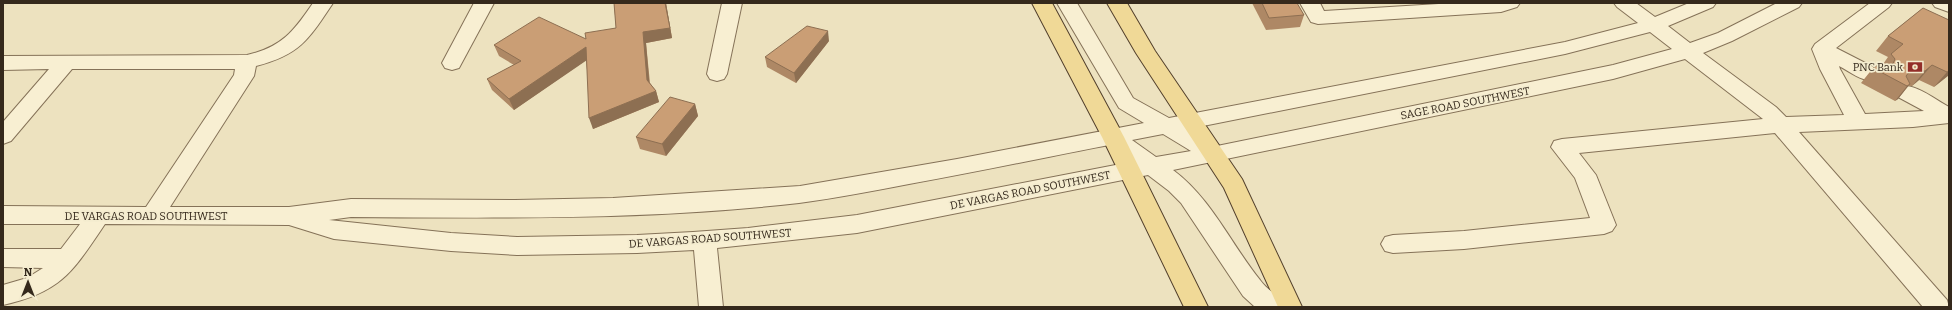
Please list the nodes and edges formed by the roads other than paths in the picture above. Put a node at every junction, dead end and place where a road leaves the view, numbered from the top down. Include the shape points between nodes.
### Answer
1 (323, 3) edge
2 (484, 3) edge
3 (732, 3) edge
4 (1042, 3) edge
5 (1066, 3) edge
6 (1117, 3) edge
7 (1310, 3) edge
8 (1510, 3) edge
9 (1624, 3) edge
10 (1706, 3) edge
11 (1792, 3) edge
12 (1882, 3) edge
13 (1942, 3) edge
14 (1949, 6) edge
15 (1653, 25) junction
16 (1822, 49) junction
17 (1689, 51) junction
18 (67, 62) junction
19 (247, 62) junction
20 (3, 63) edge
21 (452, 63) dead end
22 (717, 74) dead end
23 (1872, 75) edge
24 (1905, 92) edge
25 (1949, 116) edge
26 (1192, 121) junction
27 (1858, 122) junction
28 (1780, 125) junction
29 (1166, 126) junction
30 (3, 136) edge
31 (1112, 137) junction
32 (1214, 154) junction
33 (1140, 169) junction
34 (3, 215) edge
35 (98, 216) junction
36 (152, 216) junction
37 (289, 216) junction
38 (704, 240) junction
39 (1393, 244) dead end
40 (3, 258) edge
41 (67, 259) junction
42 (3, 295) edge
43 (712, 307) edge
44 (1196, 307) edge
45 (1272, 307) edge
46 (1290, 307) edge
47 (1938, 307) edge

1 - 19 street via 300,38 290,46 265,58
2 - 21 street
3 - 22 street
4 - 31 main road
5 - 29 street via 1126,103
6 - 26 main road via 1146,53
7 - 8 street via 1318,18 1501,6
9 - 15 street
10 - 15 street
11 - 17 street, SAGE ROAD SOUTHWEST via 1725,37
12 - 16 street
13 - 14 street
15 - 17 street
15 - 26 street via 1565,48
16 - 23 street
16 - 27 street
17 - 28 street via 1769,112
17 - 32 street, SAGE ROAD SOUTHWEST via 1592,77
18 - 19 street
18 - 20 street
18 - 30 street
19 - 36 street via 244,76
24 - 25 street
25 - 27 street
26 - 29 street
26 - 32 main road
27 - 28 street
28 - 39 street via 1562,147 1584,175 1604,225 1464,240
28 - 47 street
29 - 31 street
29 - 32 street
31 - 33 main road
31 - 37 street, DE VARGAS ROAD SOUTHWEST via 858,185 747,199 606,208 351,208
32 - 33 street, SAGE ROAD SOUTHWEST
32 - 46 main road via 1234,185
33 - 38 street, DE VARGAS ROAD SOUTHWEST via 857,224
33 - 44 main road
33 - 45 street via 1177,185 1189,197 1252,288
34 - 35 street, DE VARGAS ROAD SOUTHWEST
35 - 36 street, DE VARGAS ROAD SOUTHWEST
35 - 41 street
36 - 37 street, DE VARGAS ROAD SOUTHWEST
37 - 38 street, DE VARGAS ROAD SOUTHWEST via 334,230 484,245 567,246
38 - 43 street
40 - 41 street
41 - 42 street via 45,281 20,293

